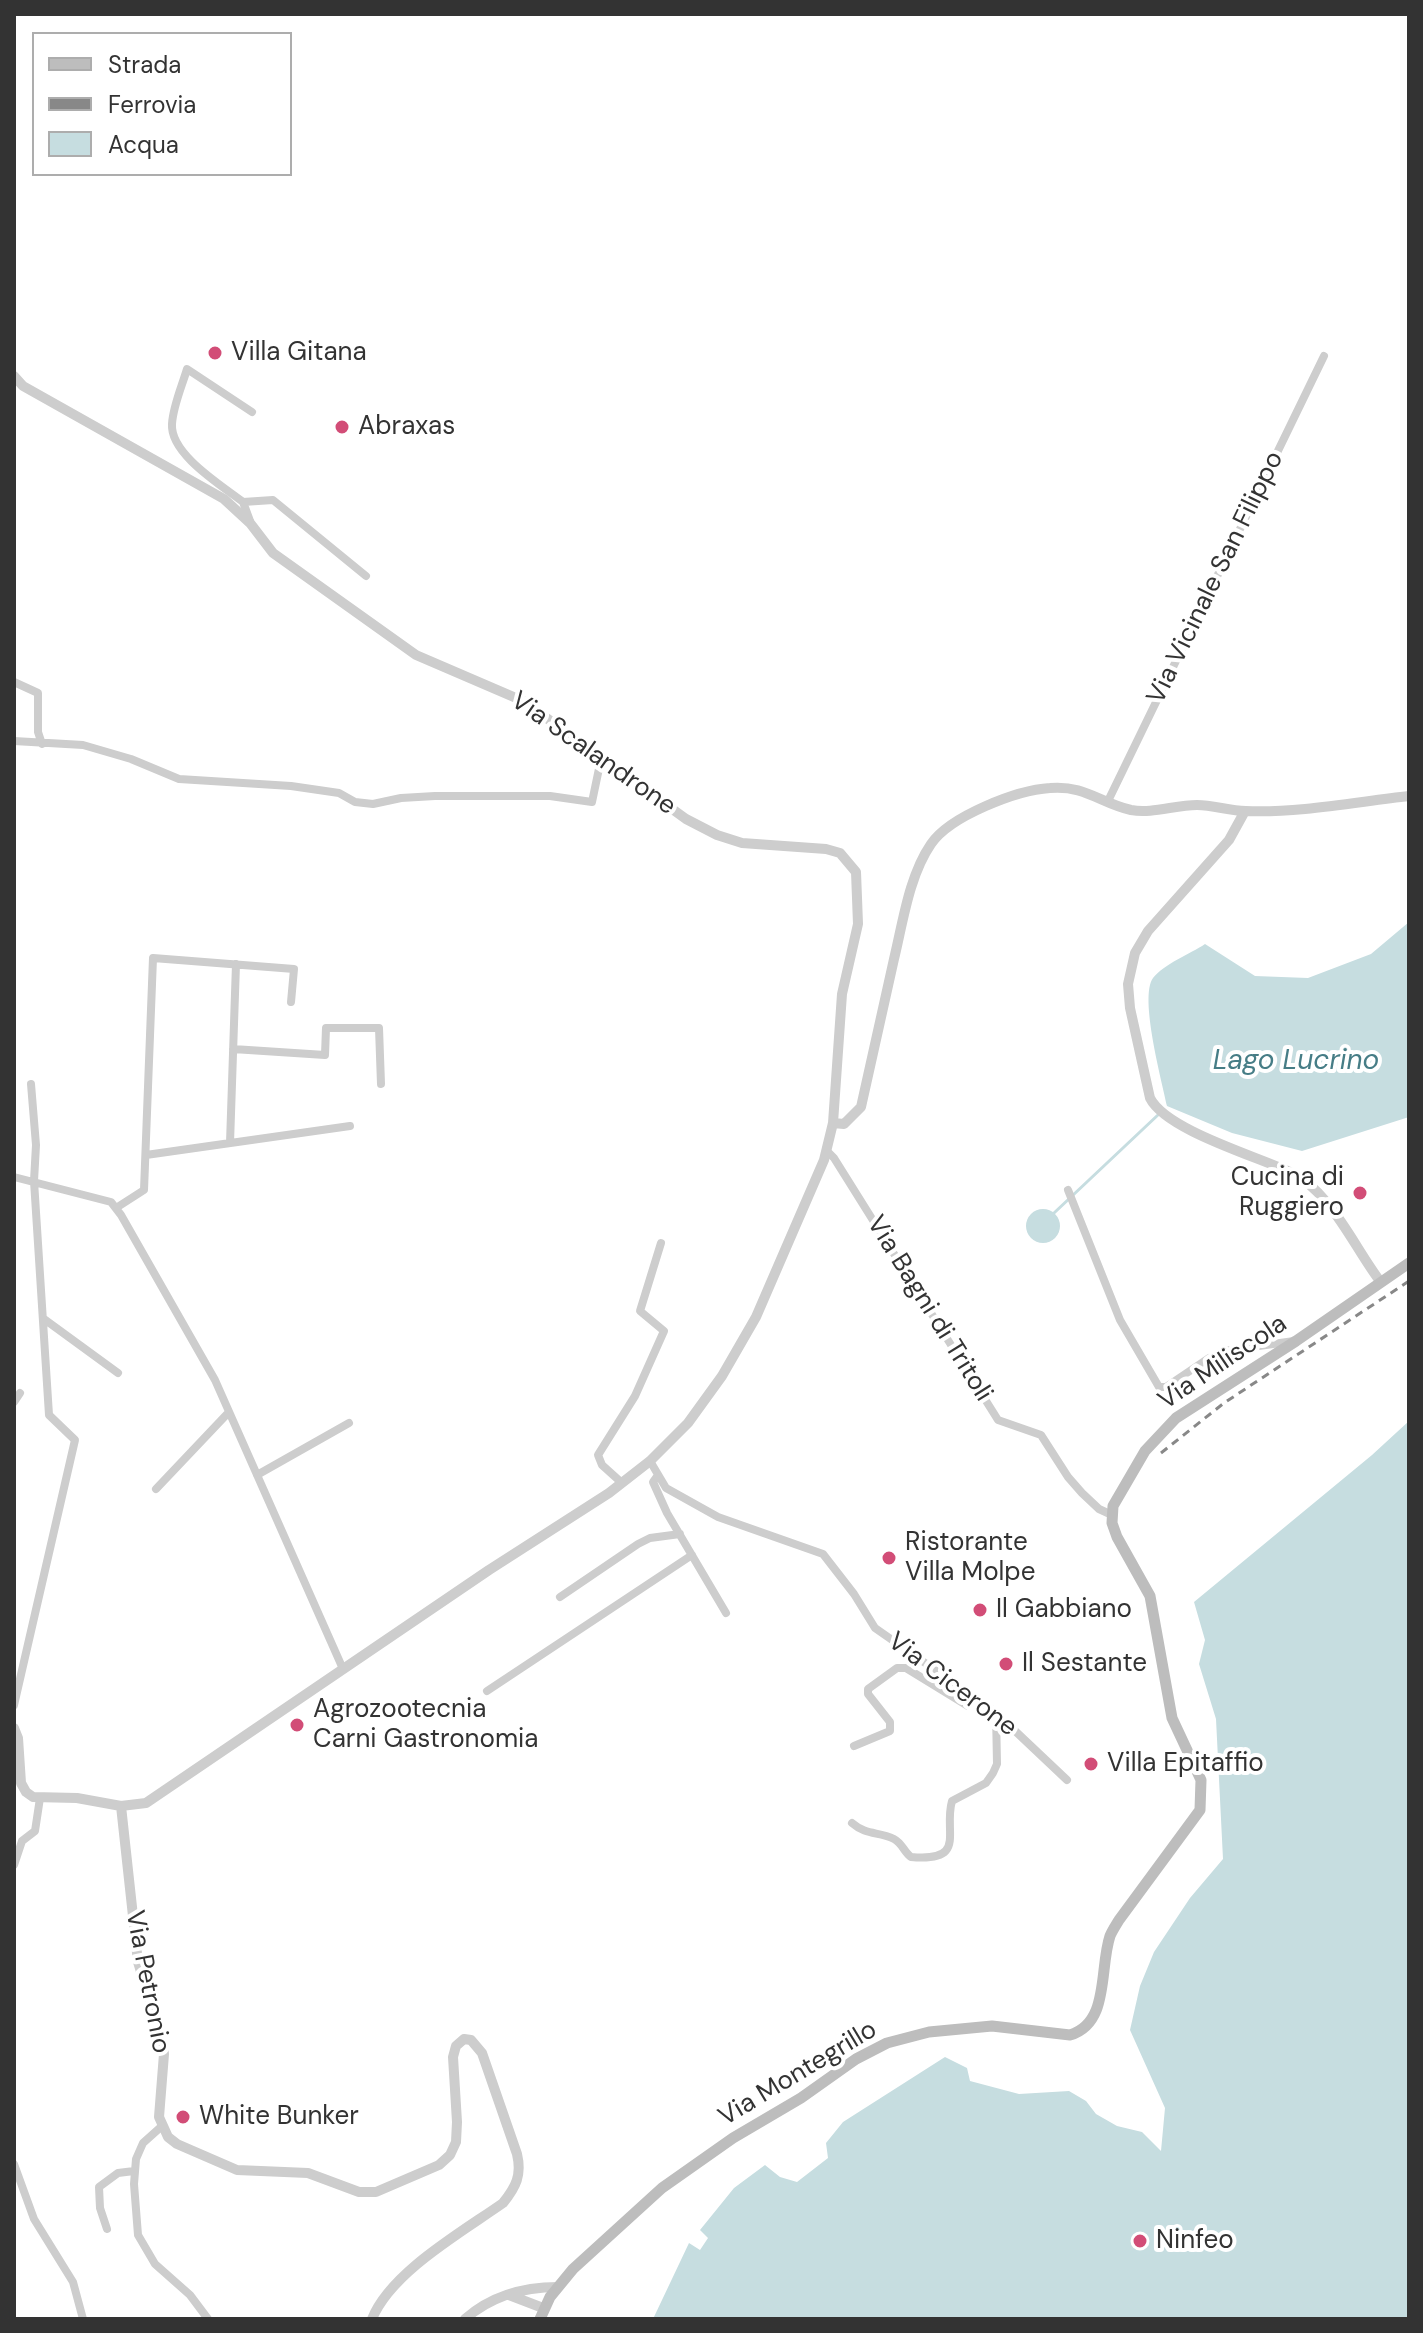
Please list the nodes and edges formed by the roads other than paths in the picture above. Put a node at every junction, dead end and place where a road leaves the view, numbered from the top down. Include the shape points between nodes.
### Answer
1 (1324, 356) dead end
2 (14, 376) edge
3 (252, 412) dead end
4 (243, 502) junction
5 (250, 523) junction
6 (366, 576) dead end
7 (14, 682) edge
8 (14, 741) edge
9 (42, 744) junction
10 (601, 759) junction
11 (1409, 796) edge
12 (1108, 801) junction
13 (1245, 811) junction
14 (236, 964) junction
15 (291, 1002) dead end
16 (233, 1049) junction
17 (31, 1084) dead end
18 (381, 1084) dead end
19 (833, 1123) junction
20 (350, 1126) dead end
21 (230, 1143) junction
22 (827, 1151) junction
23 (146, 1155) junction
24 (14, 1177) edge
25 (34, 1181) junction
26 (1070, 1196) dead end
27 (116, 1208) junction
28 (661, 1243) dead end
29 (1409, 1263) edge
30 (1380, 1281) junction
31 (44, 1319) junction
32 (1296, 1341) junction
33 (1251, 1347) junction
34 (1256, 1367) junction
35 (118, 1373) dead end
36 (20, 1393) dead end
37 (14, 1402) edge
38 (229, 1412) junction
39 (349, 1423) dead end
40 (650, 1461) junction
41 (257, 1475) junction
42 (658, 1475) junction
43 (622, 1483) junction
44 (156, 1489) dead end
45 (1112, 1515) junction
46 (680, 1534) junction
47 (692, 1555) junction
48 (560, 1597) dead end
49 (726, 1613) dead end
50 (343, 1669) junction
51 (487, 1691) dead end
52 (978, 1699) junction
53 (14, 1705) edge
54 (996, 1713) junction
55 (14, 1728) edge
56 (854, 1746) dead end
57 (16, 1762) edge
58 (1067, 1780) dead end
59 (40, 1798) junction
60 (121, 1806) junction
61 (852, 1823) dead end
62 (14, 1865) edge
63 (162, 2126) junction
64 (14, 2164) edge
65 (134, 2171) junction
66 (107, 2229) dead end
67 (558, 2287) junction
68 (507, 2294) junction
69 (542, 2314) edge
70 (83, 2319) edge
71 (208, 2319) edge
72 (372, 2319) edge
73 (465, 2319) edge

1 - 12 street, Via Vicinale San Filippo
2 - 5 street, Via Scalandrone via 23,386 224,499
3 - 4 street via 187,369 171,425 184,455
4 - 5 street
4 - 6 street via 273,500
5 - 10 street, Via Scalandrone via 273,553 416,655 523,701
7 - 9 street via 38,693
8 - 9 street
9 - 10 street via 83,745 179,779 291,786 373,804 435,796 550,796 592,802
10 - 19 street, Via Scalandrone via 717,835 742,843 826,849 850,862 856,872 858,924 842,994
11 - 13 street
12 - 13 street via 1131,810 1197,805
12 - 19 street via 1064,787 1028,791 962,818 932,842 904,917 861,1107 844,1124
13 - 30 street via 1229,840 1148,931 1135,953 1128,984 1130,1008 1147,1087 1154,1107 1164,1116 1300,1178 1323,1199
14 - 15 street via 294,969
14 - 16 street
14 - 23 street via 153,958
16 - 18 street via 325,1055 326,1028 379,1028
16 - 21 street
17 - 25 street
19 - 22 street
20 - 21 street
21 - 23 street
22 - 40 street via 756,1317 688,1423
22 - 45 street, Via Bagni di Tritoli via 998,1420 1041,1435 1068,1477 1093,1504
23 - 27 street via 144,1190
24 - 25 street
25 - 27 street via 111,1202
25 - 31 street
26 - 33 street via 1120,1320 1159,1387 1224,1351
27 - 38 street
28 - 43 street via 640,1311 664,1331 635,1396 598,1455
29 - 30 main road, Via Miliscola
30 - 32 main road, Via Miliscola
31 - 35 street
31 - 53 street via 49,1415 75,1440
32 - 33 street
32 - 34 main road, Via Miliscola
33 - 34 street
34 - 45 main road, Via Miliscola via 1159,1433 1127,1480
36 - 37 street
38 - 41 street
38 - 44 street
39 - 41 street
40 - 42 street, Via Cicerone
40 - 43 street
41 - 50 street
42 - 46 street via 653,1482
42 - 52 street, Via Cicerone via 666,1488 718,1517 823,1554 875,1628
43 - 50 street
45 - 67 main road, Via Montegrillo via 1117,1537 1150,1596 1172,1718 1197,1766 1203,1795 1200,1810 1110,1936 1090,2024 1070,2035 992,2026 929,2032 887,2043 662,2188
46 - 47 street
46 - 48 street via 638,1544
47 - 49 street
47 - 51 street
50 - 60 street via 146,1803
52 - 54 street, Via Cicerone
52 - 56 street via 968,1706 906,1668 897,1668 868,1689 890,1722 890,1731
54 - 58 street, Via Cicerone
54 - 61 street via 997,1764 986,1783 952,1801 952,1834 945,1851 911,1857 891,1837 870,1835
55 - 57 street
57 - 59 street via 26,1792
59 - 60 street
59 - 62 street via 35,1831 22,1841
60 - 63 street, Via Petronio via 138,1962 164,2054
63 - 65 street via 143,2143
63 - 72 street via 184,2148 237,2170 308,2173 359,2192 376,2192 439,2165 450,2155 456,2132 453,2057 464,2039 475,2043 517,2154 515,2188 503,2203 410,2272
64 - 70 street via 34,2219 73,2282
65 - 66 street via 118,2173 99,2187
65 - 71 street via 143,2246
67 - 68 street
67 - 69 main road, Via Montegrillo
68 - 69 street
68 - 73 street

